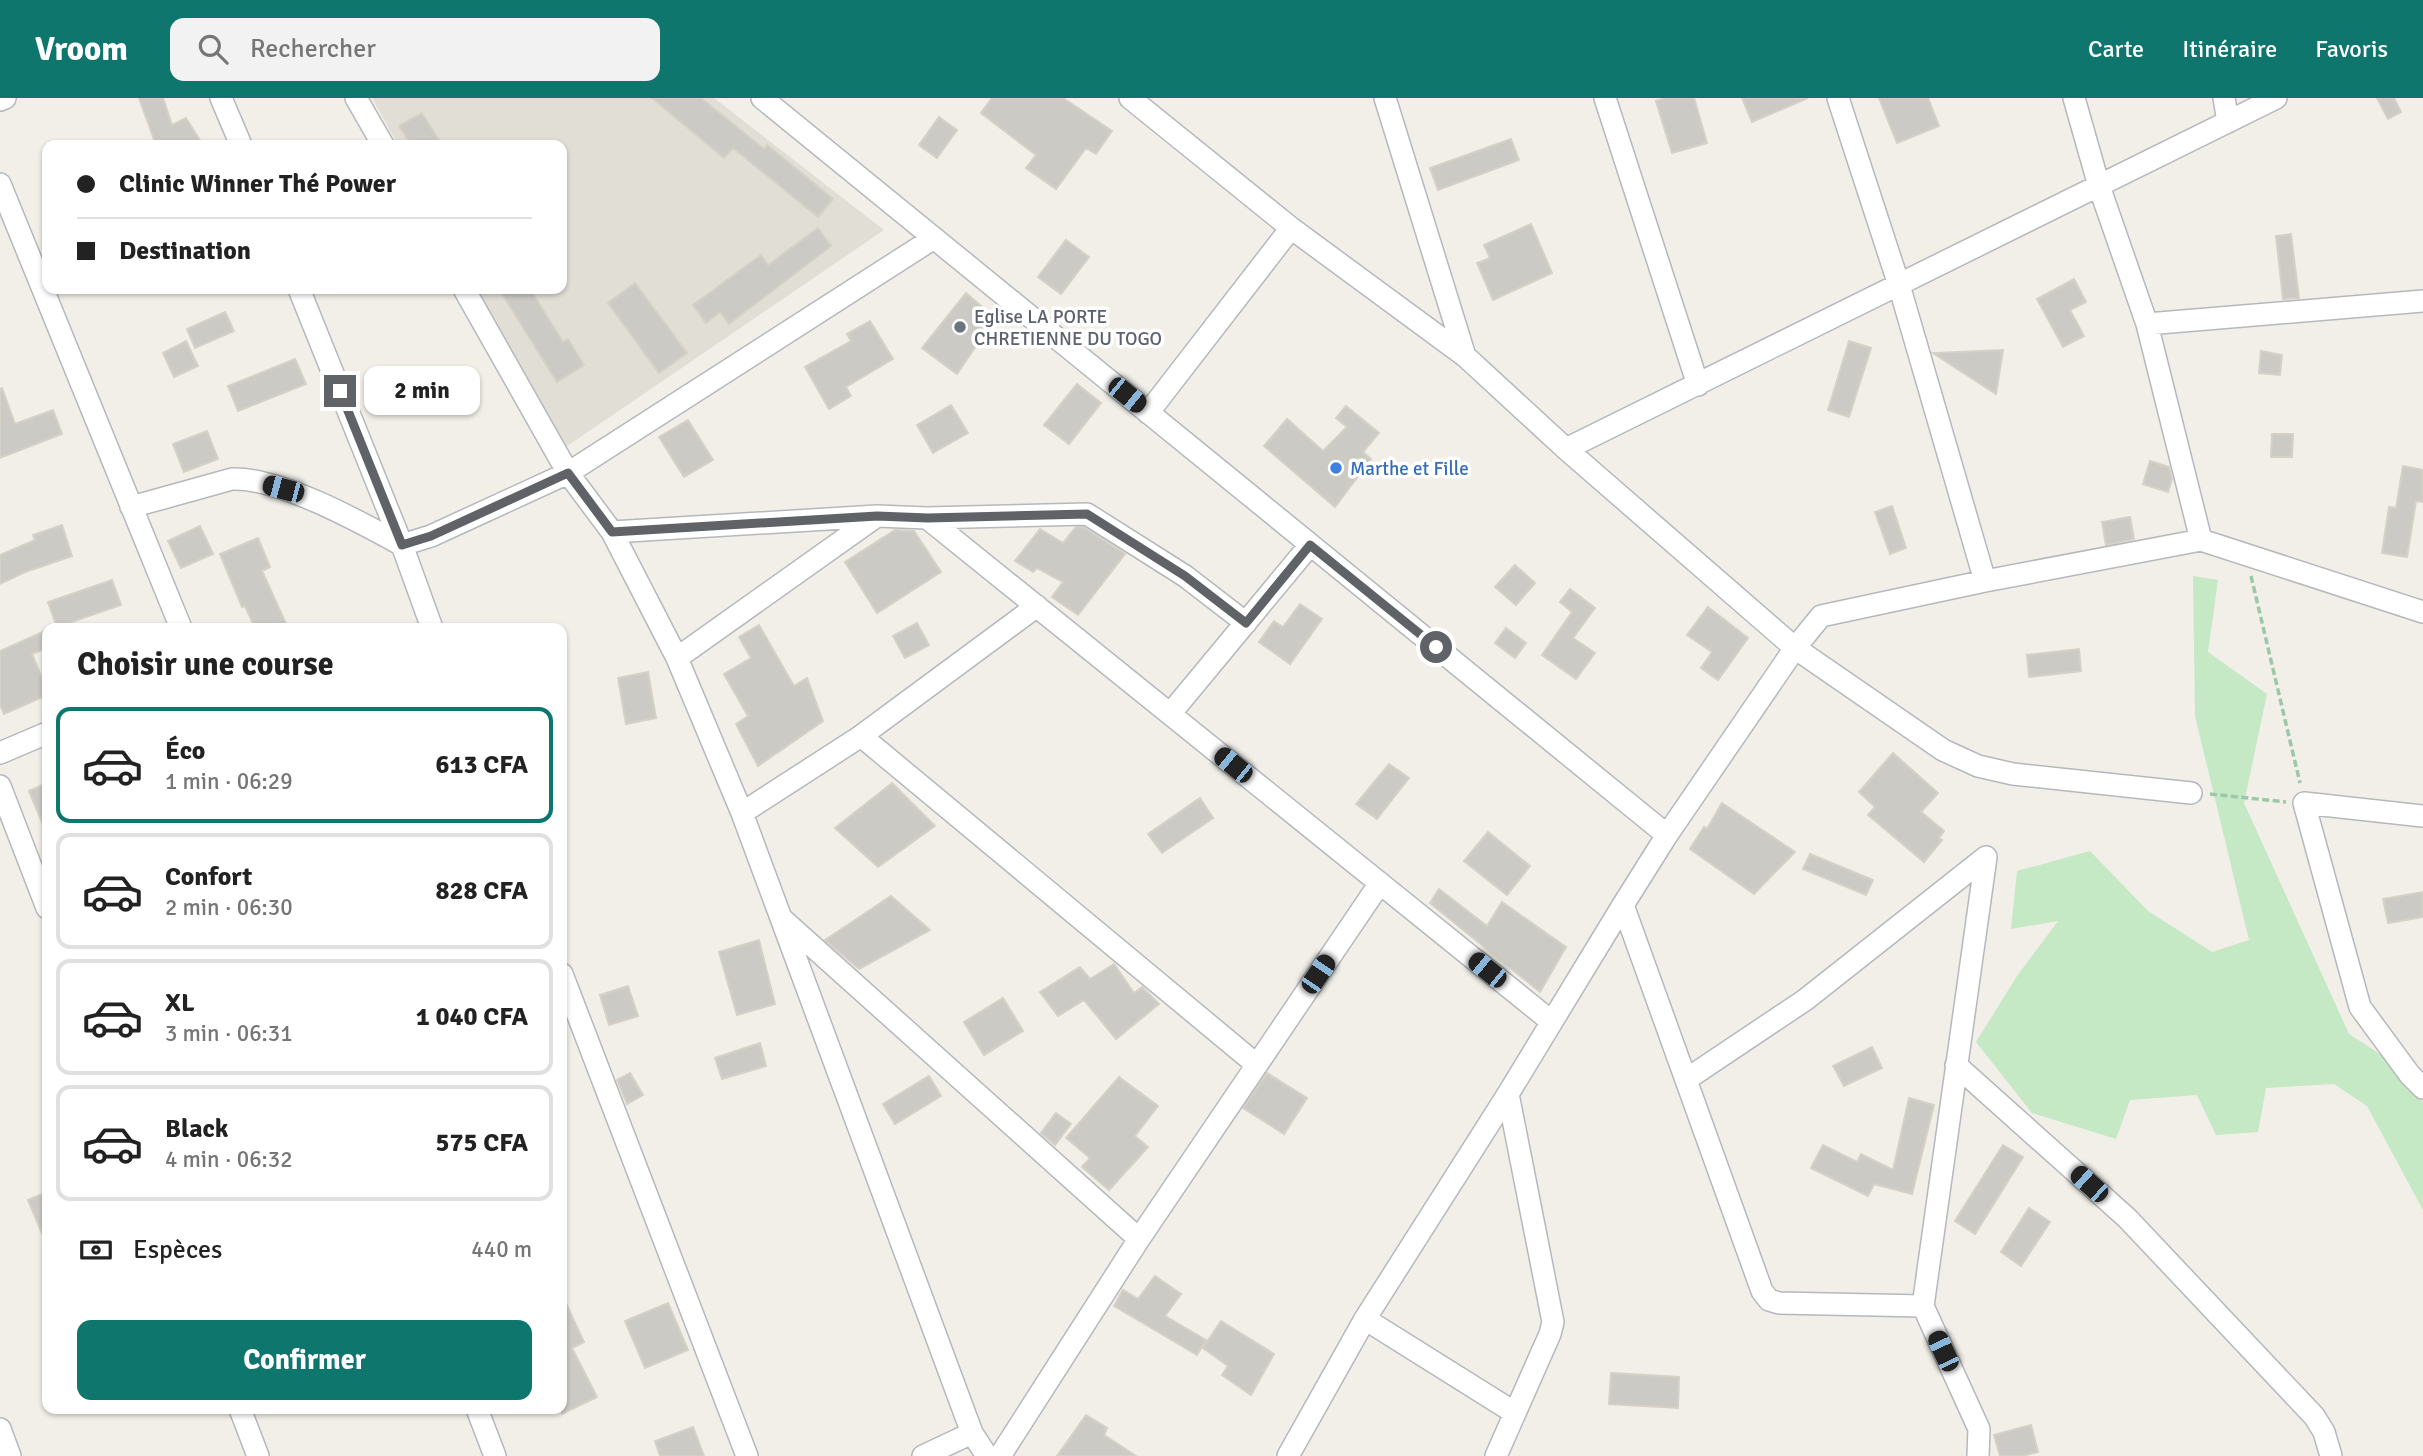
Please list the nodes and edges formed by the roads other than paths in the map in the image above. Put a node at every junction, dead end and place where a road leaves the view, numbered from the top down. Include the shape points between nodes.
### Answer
1 (221, 98) edge
2 (356, 98) edge
3 (762, 98) edge
4 (1130, 98) edge
5 (1385, 98) edge
6 (1605, 98) edge
7 (1838, 98) edge
8 (2074, 98) edge
9 (2224, 98) edge
10 (2276, 98) edge
11 (2228, 122) junction
12 (238, 140) edge
13 (380, 140) edge
14 (0, 184) edge
15 (2099, 186) junction
16 (1291, 228) junction
17 (934, 238) junction
18 (1899, 285) junction
19 (42, 288) edge
20 (45, 294) edge
21 (301, 294) edge
22 (467, 294) edge
23 (2423, 301) edge
24 (2147, 324) junction
25 (1465, 356) junction
26 (1698, 385) junction
27 (1148, 413) junction
28 (1566, 449) junction
29 (568, 473) junction
30 (131, 507) junction
31 (877, 516) junction
32 (928, 518) junction
33 (612, 532) junction
34 (2201, 540) junction
35 (402, 545) junction
36 (1310, 545) junction
37 (1984, 581) junction
38 (1037, 606) junction
39 (2423, 611) edge
40 (179, 623) edge
41 (430, 623) edge
42 (1246, 623) junction
43 (1795, 648) junction
44 (677, 658) junction
45 (1170, 714) junction
46 (42, 735) edge
47 (861, 736) junction
48 (0, 753) edge
49 (0, 786) edge
50 (2191, 793) road end
51 (742, 813) junction
52 (2423, 817) edge
53 (1667, 835) junction
54 (1380, 883) junction
55 (42, 895) edge
56 (1623, 905) junction
57 (779, 916) junction
58 (567, 987) edge
59 (1552, 1022) junction
60 (1257, 1065) junction
61 (1956, 1065) junction
62 (1687, 1079) junction
63 (2423, 1088) edge
64 (1508, 1094) junction
65 (1139, 1239) junction
66 (1923, 1306) junction
67 (1365, 1319) junction
68 (1515, 1413) junction
69 (242, 1414) edge
70 (479, 1414) edge
71 (0, 1429) edge
72 (972, 1433) junction
73 (10, 1456) edge
74 (258, 1456) edge
75 (495, 1456) edge
76 (747, 1456) edge
77 (923, 1456) edge
78 (987, 1456) edge
79 (1000, 1456) edge
80 (1288, 1456) edge
81 (1496, 1456) edge
82 (1979, 1456) edge
83 (2331, 1456) edge

1 - 12 street
2 - 13 street
3 - 17 street
4 - 16 street
5 - 25 street
6 - 26 street
7 - 18 street
8 - 15 street
9 - 11 street
10 - 11 street
11 - 15 street
14 - 19 street
15 - 18 street
15 - 24 street
16 - 25 street
16 - 27 street
17 - 27 street
17 - 29 street
18 - 26 street
18 - 37 street
20 - 30 street
21 - 35 street
22 - 29 street
23 - 24 street
24 - 34 street
25 - 28 street
26 - 28 street
27 - 36 street
28 - 43 street
29 - 33 street
29 - 35 street
30 - 35 street via 245,479 283,489
30 - 40 street
31 - 32 street
31 - 33 street
31 - 44 street
32 - 38 street
32 - 42 street via 1087,514 1185,576
33 - 44 street
34 - 37 street
34 - 39 street
35 - 41 street
36 - 42 street
36 - 53 street
37 - 43 street via 1821,616
38 - 45 street
38 - 47 street
42 - 45 street
43 - 50 street via 1943,750 1978,766 2012,774
43 - 53 street
44 - 51 street
45 - 54 street
46 - 48 street
47 - 51 street
47 - 60 street
49 - 55 street
51 - 57 street
52 - 63 street via 2305,803 2360,1007
53 - 56 street
54 - 59 street
54 - 60 street
56 - 59 street
56 - 62 street
57 - 65 street
57 - 72 street
58 - 76 street
59 - 64 street
60 - 65 street
61 - 62 street via 1986,857 1805,1000
61 - 66 street
61 - 83 street via 2127,1218 2314,1416
62 - 66 street via 1769,1300
64 - 67 street
64 - 68 street via 1553,1322
65 - 79 street
66 - 82 street via 1979,1429
67 - 68 street
67 - 80 street
68 - 81 street
69 - 74 street
70 - 75 street
71 - 73 street
72 - 77 street
72 - 78 street

